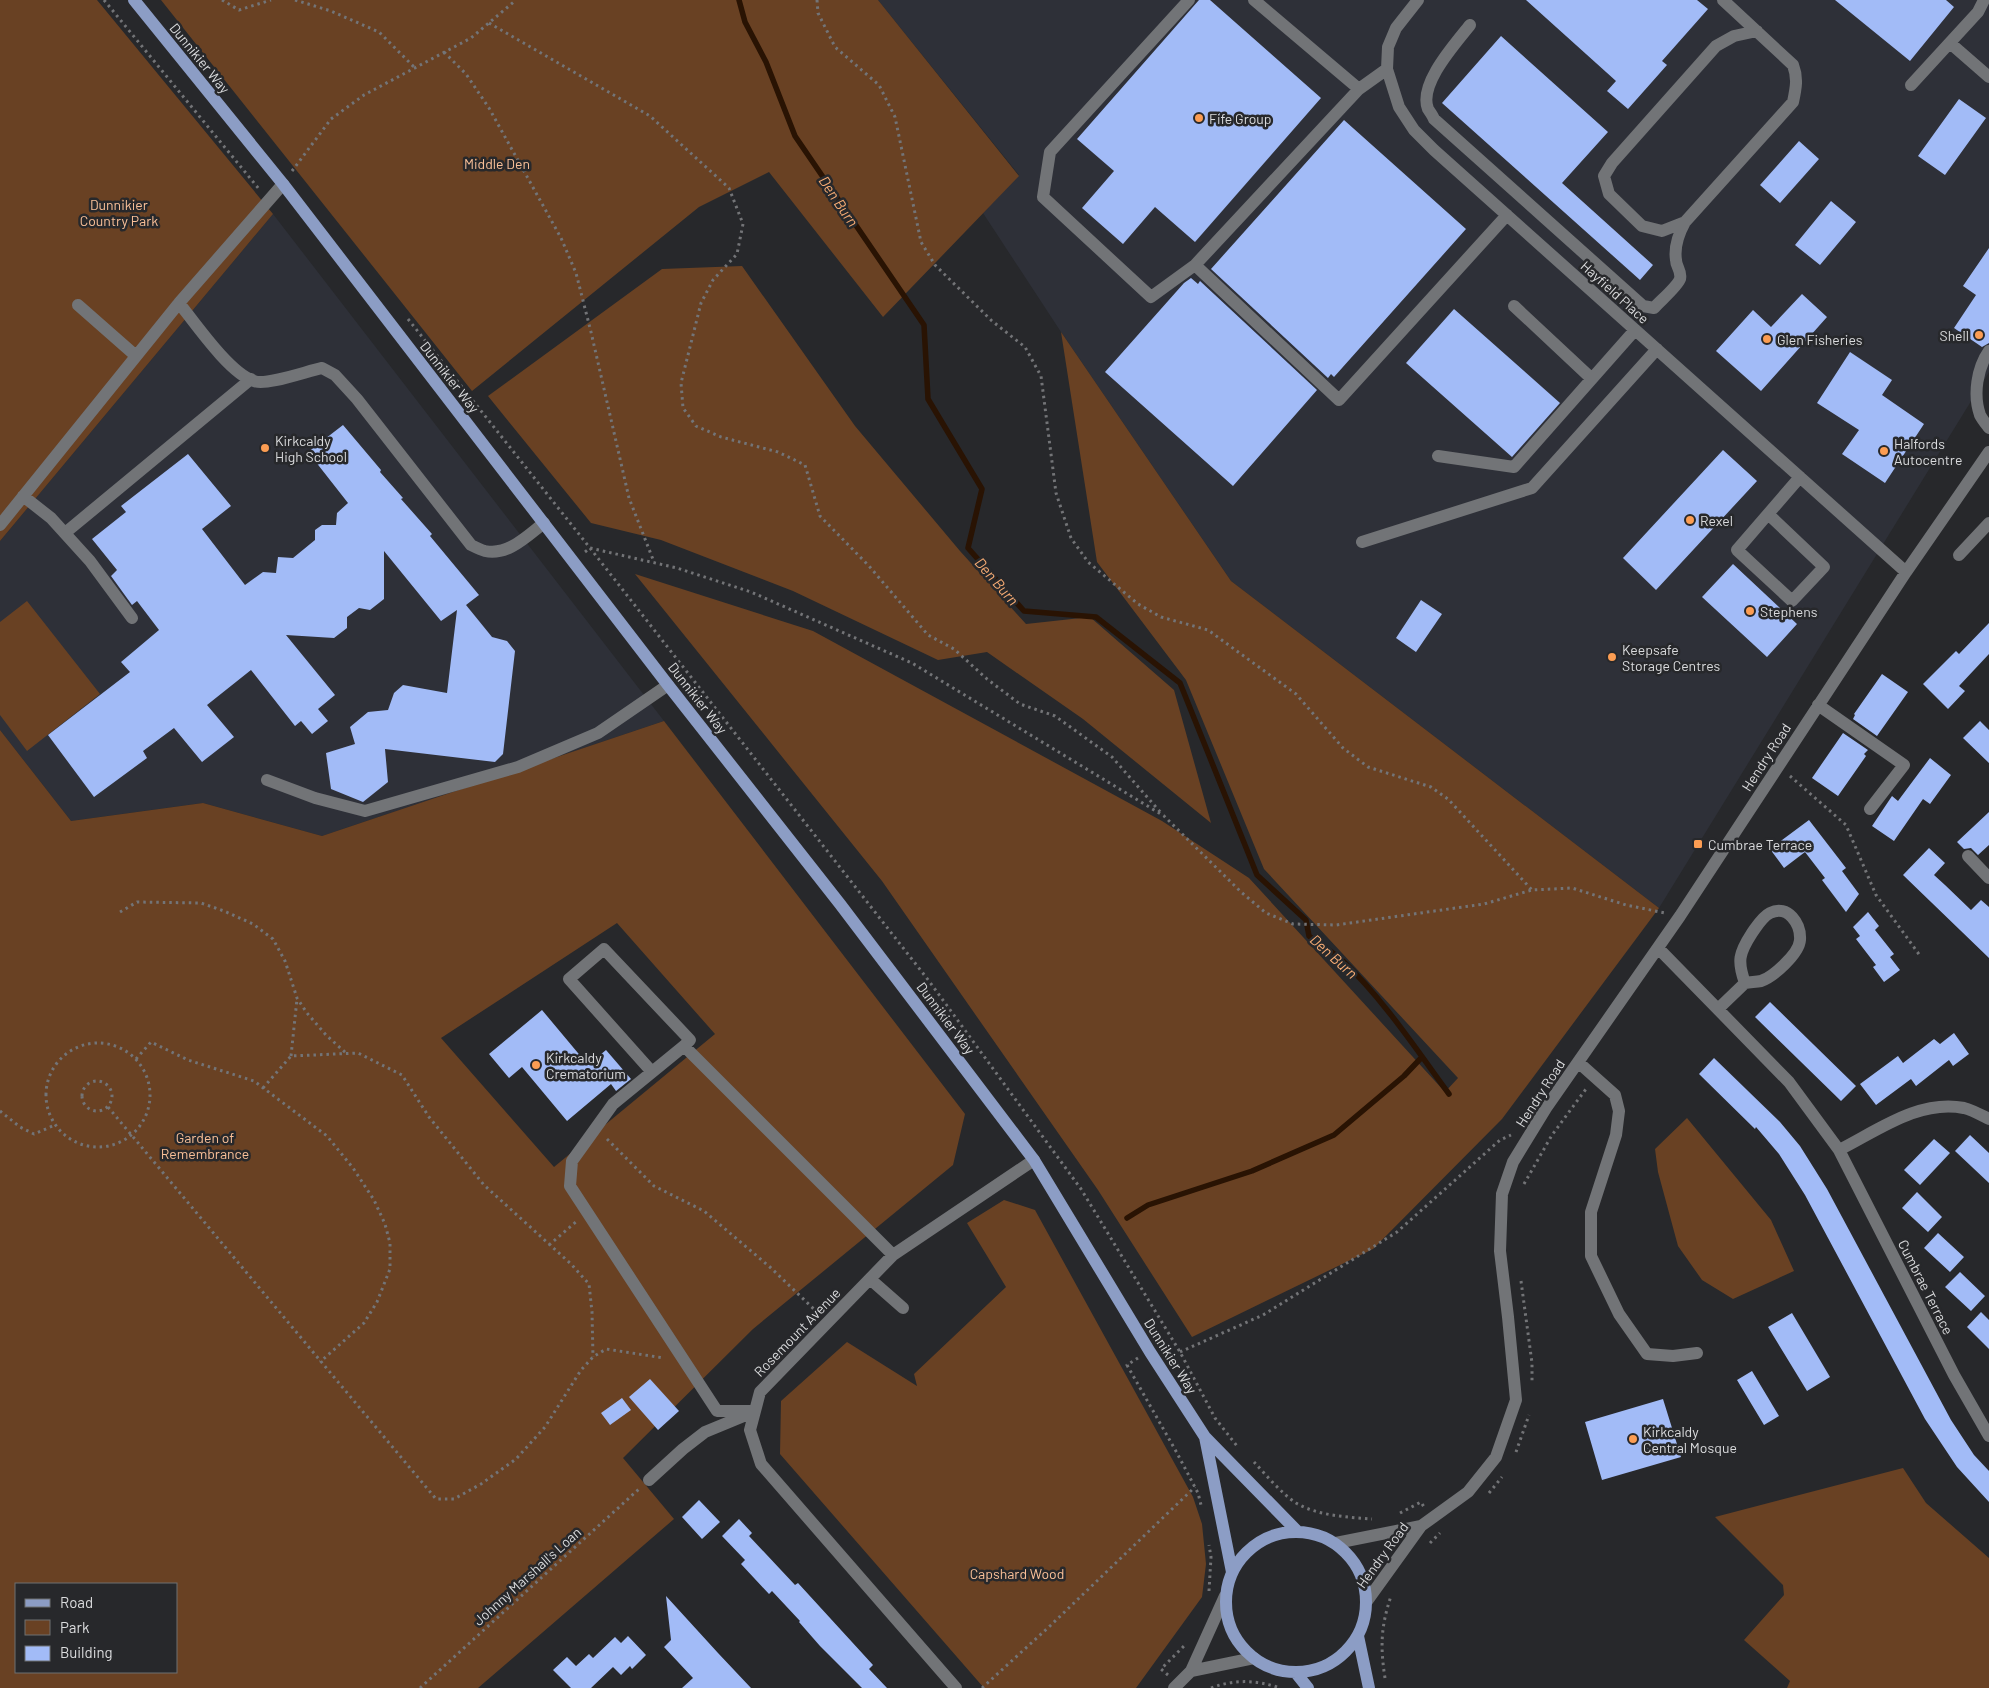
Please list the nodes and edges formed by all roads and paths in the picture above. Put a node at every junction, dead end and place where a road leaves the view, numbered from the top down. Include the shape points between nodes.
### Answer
1 (104, 0) edge
2 (134, 0) edge
3 (222, 0) edge
4 (271, 0) edge
5 (295, 0) edge
6 (516, 0) edge
7 (817, 0) edge
8 (1189, 0) edge
9 (1254, 0) edge
10 (1418, 0) edge
11 (1723, 0) edge
12 (1984, 0) edge
13 (489, 22) junction
14 (1470, 25) dead end
15 (1757, 30) junction
16 (1950, 43) junction
17 (444, 52) junction
18 (415, 68) junction
19 (1387, 69) junction
20 (1989, 77) edge
21 (1912, 84) dead end
22 (1359, 89) junction
23 (286, 164) dead end
24 (292, 172) junction
25 (298, 179) dead end
26 (283, 184) junction
27 (268, 200) junction
28 (1507, 215) junction
29 (1685, 222) junction
30 (1195, 265) junction
31 (179, 303) junction
32 (78, 305) dead end
33 (1514, 306) dead end
34 (405, 315) dead end
35 (1635, 330) junction
36 (1657, 349) junction
37 (1989, 351) edge
38 (136, 356) junction
39 (250, 379) junction
40 (1592, 379) junction
41 (1989, 428) edge
42 (1989, 452) edge
43 (1438, 456) dead end
44 (1800, 477) junction
45 (24, 496) junction
46 (1768, 514) junction
47 (544, 523) junction
48 (1989, 523) edge
49 (0, 525) edge
50 (65, 533) junction
51 (1362, 542) dead end
52 (590, 548) junction
53 (1959, 555) dead end
54 (655, 563) junction
55 (1906, 572) junction
56 (132, 618) dead end
57 (668, 685) junction
58 (1818, 705) junction
59 (1778, 765) junction
60 (267, 780) dead end
61 (1870, 809) dead end
62 (1164, 816) junction
63 (1968, 856) dead end
64 (1989, 878) edge
65 (1532, 890) junction
66 (120, 912) dead end
67 (1680, 916) junction
68 (1658, 948) junction
69 (1921, 957) dead end
70 (1745, 983) junction
71 (298, 998) junction
72 (1718, 1009) junction
73 (684, 1046) junction
74 (347, 1053) junction
75 (291, 1056) junction
76 (136, 1059) junction
77 (1578, 1062) junction
78 (652, 1072) junction
79 (263, 1088) junction
80 (108, 1107) junction
81 (0, 1111) edge
82 (1989, 1118) edge
83 (1537, 1124) junction
84 (55, 1125) junction
85 (596, 1128) junction
86 (132, 1136) junction
87 (1839, 1150) junction
88 (1034, 1160) junction
89 (587, 1211) junction
90 (549, 1245) junction
91 (894, 1255) junction
92 (870, 1279) junction
93 (903, 1308) dead end
94 (827, 1322) junction
95 (1150, 1352) junction
96 (1180, 1352) junction
97 (1696, 1352) dead end
98 (593, 1357) junction
99 (685, 1361) junction
100 (320, 1362) junction
101 (755, 1411) junction
102 (1989, 1436) edge
103 (1205, 1437) junction
104 (1244, 1452) dead end
105 (1250, 1458) dead end
106 (649, 1480) joint
107 (1195, 1487) junction
108 (1202, 1508) dead end
109 (1393, 1514) dead end
110 (1432, 1518) junction
111 (1374, 1519) dead end
112 (1421, 1526) junction
113 (1297, 1531) junction
114 (1208, 1540) dead end
115 (1336, 1543) junction
116 (1423, 1549) dead end
117 (1232, 1572) junction
118 (1393, 1591) dead end
119 (1225, 1596) junction
120 (1208, 1600) dead end
121 (1367, 1601) junction
122 (1358, 1636) junction
123 (1188, 1641) dead end
124 (1254, 1658) junction
125 (1191, 1671) junction
126 (1296, 1673) junction
127 (1385, 1679) dead end
128 (1175, 1686) edge
129 (420, 1688) edge
130 (956, 1688) edge
131 (982, 1688) edge
132 (1211, 1688) edge
133 (1280, 1688) edge
134 (1308, 1688) edge
135 (1369, 1688) edge

1 - 27 path
2 - 26 main road, Dunnikier Way
3 - 4 path via 239,10
5 - 18 path via 331,11 379,32
6 - 13 path
7 - 65 path via 818,13 835,47 879,85 895,117 921,242 935,265 992,321 1025,347 1041,376 1056,493 1071,538 1088,562 1138,604 1161,617 1208,630 1296,694 1343,748 1368,767 1431,787 1448,799
8 - 30 street via 1050,152 1043,197 1151,297
9 - 22 street
10 - 19 street, Hayfield Place via 1396,28 1388,47
11 - 15 street
12 - 16 street via 1978,12
13 - 17 path via 471,38
13 - 62 path via 650,116 728,188 743,224 738,254 713,280 701,303 681,383 683,408 696,426 721,437 778,452 805,465 820,516 870,566 928,635 954,649 1020,704 1055,716 1112,757
14 - 29 street via 1435,73 1427,94 1428,108 1434,119 1643,306 1654,308 1679,281 1677,248
15 - 29 street via 1793,65 1797,74 1793,102
15 - 29 street via 1734,36 1716,46 1604,176 1609,194 1642,226 1662,231
16 - 20 street
16 - 21 street
17 - 18 path
17 - 54 path via 466,74 489,108 565,246 576,273 591,332 629,498
18 - 24 path via 364,94 331,119
19 - 22 street
19 - 28 street, Hayfield Place via 1399,107 1414,130
22 - 30 street
23 - 24 path
24 - 25 path
24 - 26 path
26 - 27 street
26 - 47 main road, Dunnikier Way
27 - 31 street
28 - 30 street via 1340,400
28 - 35 street, Hayfield Place
31 - 38 street
31 - 39 street via 234,368
32 - 38 street
33 - 40 street
34 - 52 path
35 - 36 street, Hayfield Place
35 - 40 street
36 - 44 street, Hayfield Place
36 - 51 street via 1532,488
37 - 41 street via 1976,386 1980,415
38 - 45 street
39 - 47 street via 254,382 276,380 322,368 336,375 471,544 485,551 513,547
39 - 50 street
40 - 43 street via 1514,467
42 - 55 street, Hendry Road
44 - 46 street
44 - 55 street, Hayfield Place
45 - 49 street
45 - 50 street
46 - 46 street via 1736,550 1792,601 1824,567
47 - 57 main road, Dunnikier Way
48 - 53 street
50 - 56 street
52 - 54 path
52 - 96 path via 952,1013 1081,1189
54 - 62 path via 751,592 912,663
55 - 58 street, Hendry Road
57 - 60 street via 598,733 518,767 365,811 315,798
57 - 88 main road, Dunnikier Way via 840,904
58 - 59 street, Hendry Road
58 - 61 street via 1904,764
59 - 67 street, Hendry Road
59 - 69 path via 1846,825 1876,895
62 - 65 path via 1240,892 1266,913 1293,924 1336,925 1484,904
63 - 64 street
65 - 67 path via 1572,888 1626,905
66 - 71 path via 137,902 201,903 254,924 273,939
67 - 68 street, Hendry Road
68 - 72 street, Cumbrae Terrace
68 - 77 street, Hendry Road
70 - 70 street via 1740,970 1742,948 1761,920 1770,913 1780,910 1791,914 1798,926 1800,942 1793,955 1762,981
70 - 72 street
71 - 74 path via 326,1034
71 - 75 path
72 - 87 street, Cumbrae Terrace via 1789,1082
73 - 78 street
73 - 78 street via 690,1040 604,949 569,979
73 - 91 street
74 - 75 path
74 - 90 path via 358,1053 402,1075 429,1117 484,1185
75 - 79 path
76 - 79 path via 151,1042 188,1060 254,1081
76 - 84 path via 122,1049 106,1044 88,1044 72,1050 50,1075 46,1092 48,1110
76 - 86 path via 150,1090 149,1107 143,1123
77 - 83 street, Hendry Road
77 - 97 street via 1615,1095 1619,1111 1616,1135 1591,1212 1591,1256 1619,1314 1646,1354 1673,1356
78 - 85 street via 613,1104
79 - 100 path via 327,1136 374,1200 390,1243 390,1269 377,1302 364,1323
80 - 80 path via 94,1111 86,1106 82,1097 84,1088 97,1081 106,1084 112,1093
80 - 86 path
81 - 84 path via 34,1134
82 - 87 street via 1965,1108 1916,1111
83 - 96 path via 1500,1140 1397,1232 1263,1315
83 - 110 street, Hendry Road via 1513,1162 1502,1194 1500,1251 1516,1400 1496,1457 1468,1492
84 - 86 path via 67,1138 100,1148
85 - 89 street via 572,1161 570,1186
85 - 94 path via 654,1186 704,1211 771,1268
86 - 100 path
87 - 102 street, Cumbrae Terrace via 1954,1375
88 - 91 street, Rosemount Avenue
88 - 95 main road, Dunnikier Way
89 - 90 path
89 - 99 street
90 - 98 path via 589,1284
91 - 92 street, Rosemount Avenue
92 - 93 street
92 - 94 street, Rosemount Avenue
94 - 101 street, Rosemount Avenue via 760,1392
95 - 103 main road, Dunnikier Way
95 - 107 path via 1127,1365
96 - 104 path via 1214,1418
98 - 99 path via 606,1349
98 - 100 path via 545,1426 516,1459 454,1499 436,1498
99 - 101 street via 717,1411
101 - 106 street via 705,1432
101 - 130 street, Rosemount Avenue via 750,1430 761,1464
103 - 113 main road, Dunnikier Way
103 - 117 main road, Dunnikier Way
105 - 111 path via 1296,1502 1317,1511
106 - 129 path, Johnny Marshall's Loan
107 - 108 path
107 - 131 path
109 - 110 path via 1421,1502
110 - 112 street, Hendry Road
110 - 116 path via 1442,1531
112 - 115 street, Hendry Road
112 - 121 street, Hendry Road
113 - 115 main road via 1318,1534
113 - 117 main road via 1277,1533 1258,1542 1243,1555
114 - 120 path via 1211,1557
115 - 121 main road via 1353,1559 1360,1572
117 - 119 main road
118 - 127 path via 1384,1618 1381,1652
119 - 124 main road via 1228,1620 1237,1641
119 - 125 street
121 - 122 main road via 1365,1619
122 - 126 main road via 1347,1652 1332,1663
122 - 135 main road
123 - 128 path via 1162,1669
124 - 125 street
124 - 126 main road via 1273,1669
125 - 128 street
126 - 134 main road
132 - 133 path via 1240,1681

